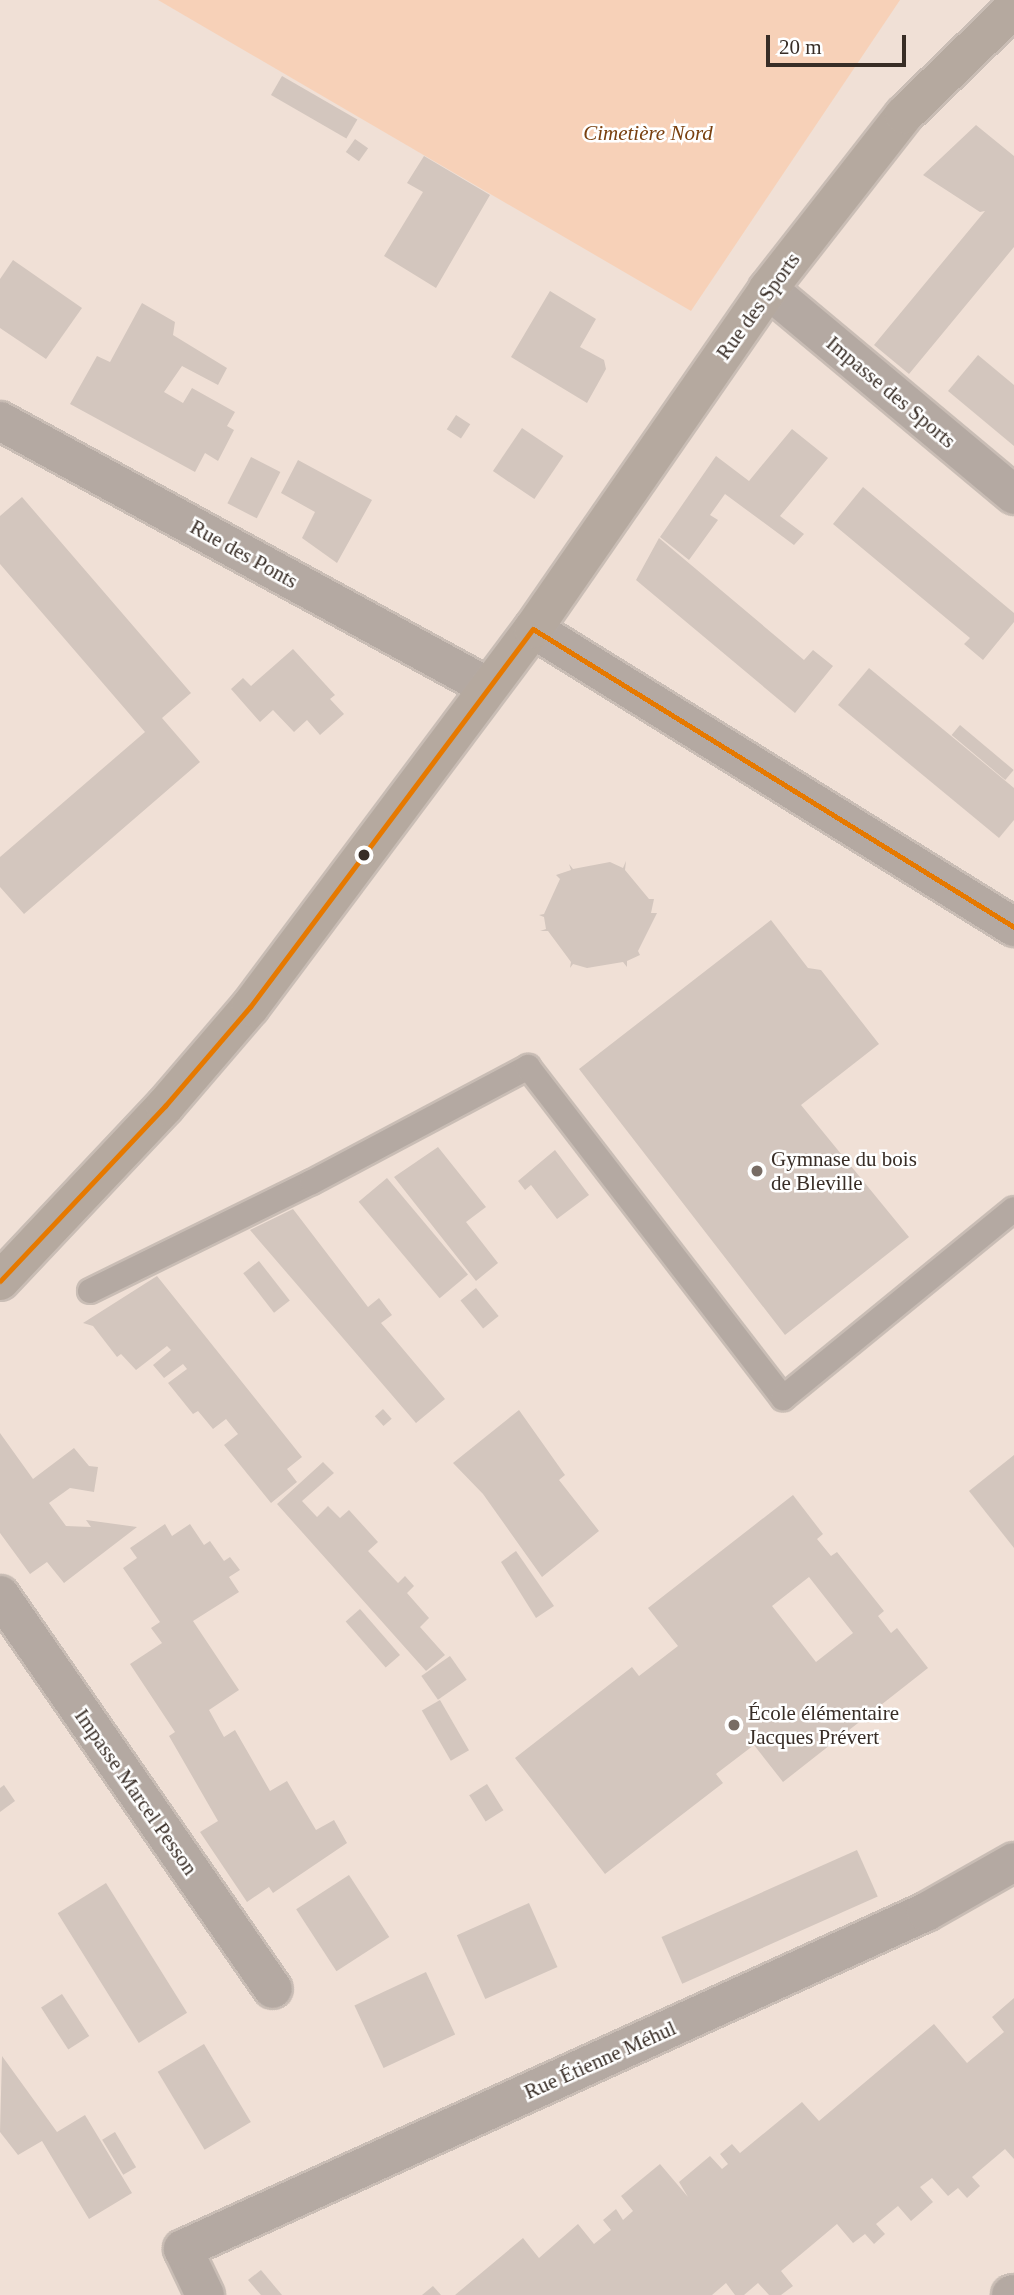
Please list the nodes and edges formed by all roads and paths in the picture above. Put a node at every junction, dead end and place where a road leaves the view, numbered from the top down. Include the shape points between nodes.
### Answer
1 (1014, 8) edge
2 (768, 289) junction
3 (3, 428) edge
4 (1014, 495) edge
5 (533, 629) junction
6 (488, 687) junction
7 (1014, 928) edge
8 (1014, 1209) edge
9 (0, 1281) edge
10 (90, 1291) dead end
11 (0, 1595) edge
12 (1014, 1862) edge
13 (273, 1989) dead end
14 (205, 2295) edge

1 - 2 street, Rue des Sports via 904,115
2 - 4 street, Impasse des Sports
2 - 5 street, Rue des Sports
3 - 6 street, Rue des Ponts
5 - 6 street, Rue des Sports
5 - 7 street
6 - 9 street, Rue des Sports via 250,1007 165,1106
8 - 10 lane via 783,1398 528,1067 312,1182
11 - 13 street, Impasse Marcel Pesson
12 - 14 street, Rue Étienne Méhul via 926,1912 183,2249

